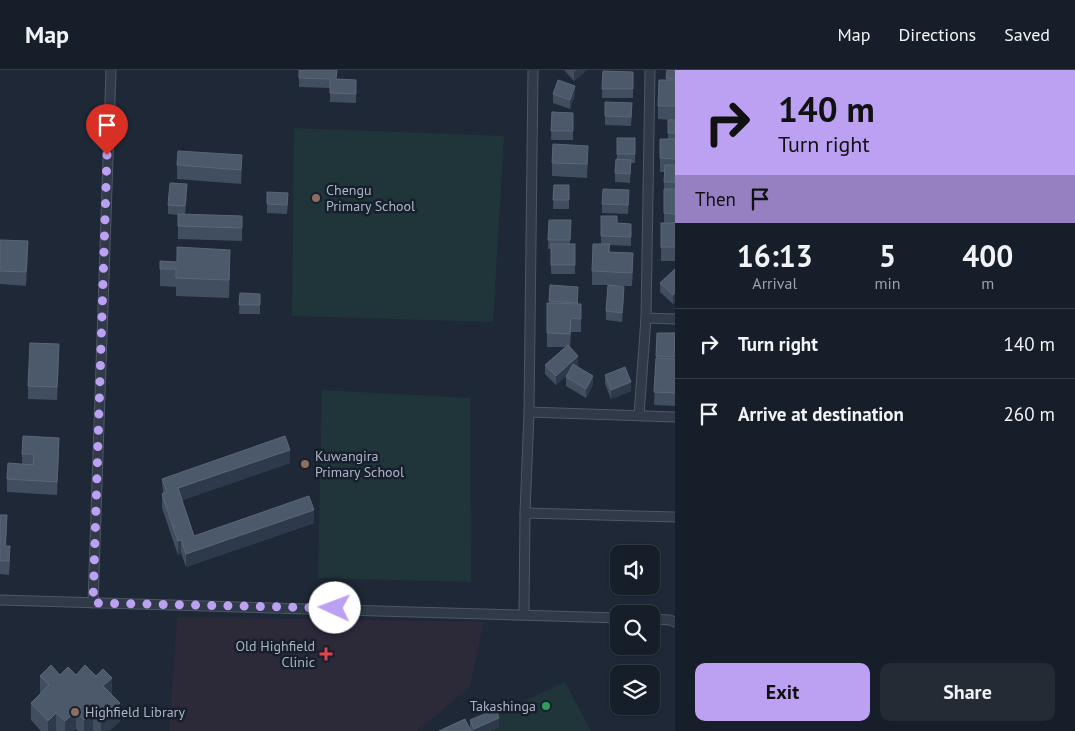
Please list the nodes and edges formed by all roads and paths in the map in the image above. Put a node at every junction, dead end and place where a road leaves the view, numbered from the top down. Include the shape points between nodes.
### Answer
1 (111, 70) edge
2 (532, 70) edge
3 (650, 70) edge
4 (646, 318) junction
5 (675, 319) edge
6 (529, 412) junction
7 (639, 415) junction
8 (675, 417) edge
9 (525, 514) junction
10 (675, 518) edge
11 (0, 600) edge
12 (93, 603) junction
13 (524, 614) junction
14 (610, 618) edge
15 (660, 619) edge
16 (675, 622) edge

1 - 12 street
2 - 6 street
3 - 4 street
4 - 5 street
4 - 7 street
6 - 7 street
6 - 9 street
7 - 8 street
9 - 10 street
9 - 13 street
11 - 12 street
12 - 13 street
13 - 14 street
15 - 16 street

